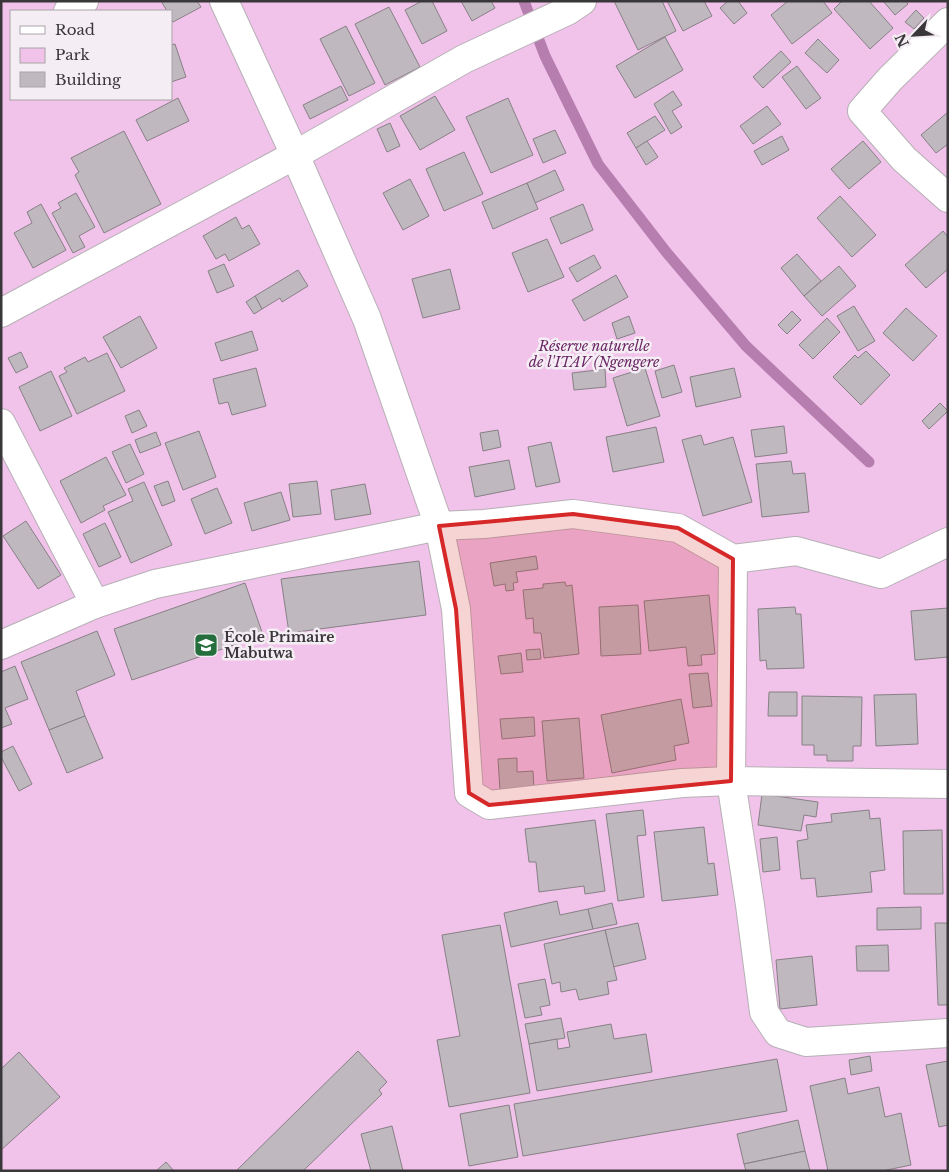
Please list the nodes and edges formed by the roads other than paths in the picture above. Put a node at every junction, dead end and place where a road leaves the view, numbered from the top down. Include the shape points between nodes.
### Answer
1 (84, 1) edge
2 (224, 1) edge
3 (575, 6) edge
4 (70, 10) edge
5 (948, 22) edge
6 (295, 155) junction
7 (948, 198) edge
8 (1, 313) edge
9 (1, 422) edge
10 (439, 526) junction
11 (948, 542) edge
12 (733, 559) junction
13 (96, 604) junction
14 (1, 645) edge
15 (731, 781) junction
16 (948, 784) edge
17 (948, 1033) edge

1 - 4 street
2 - 6 street
3 - 6 street via 464,59
5 - 7 street via 862,111 904,159
6 - 8 street
6 - 10 street via 367,319
9 - 13 street
10 - 12 street via 573,514 678,528
10 - 13 street via 155,584
10 - 15 street via 456,609 469,793 489,805 682,783
11 - 12 street via 881,574 796,551
12 - 15 street
13 - 14 street
15 - 16 street
15 - 17 street via 764,1012 778,1033 806,1042

